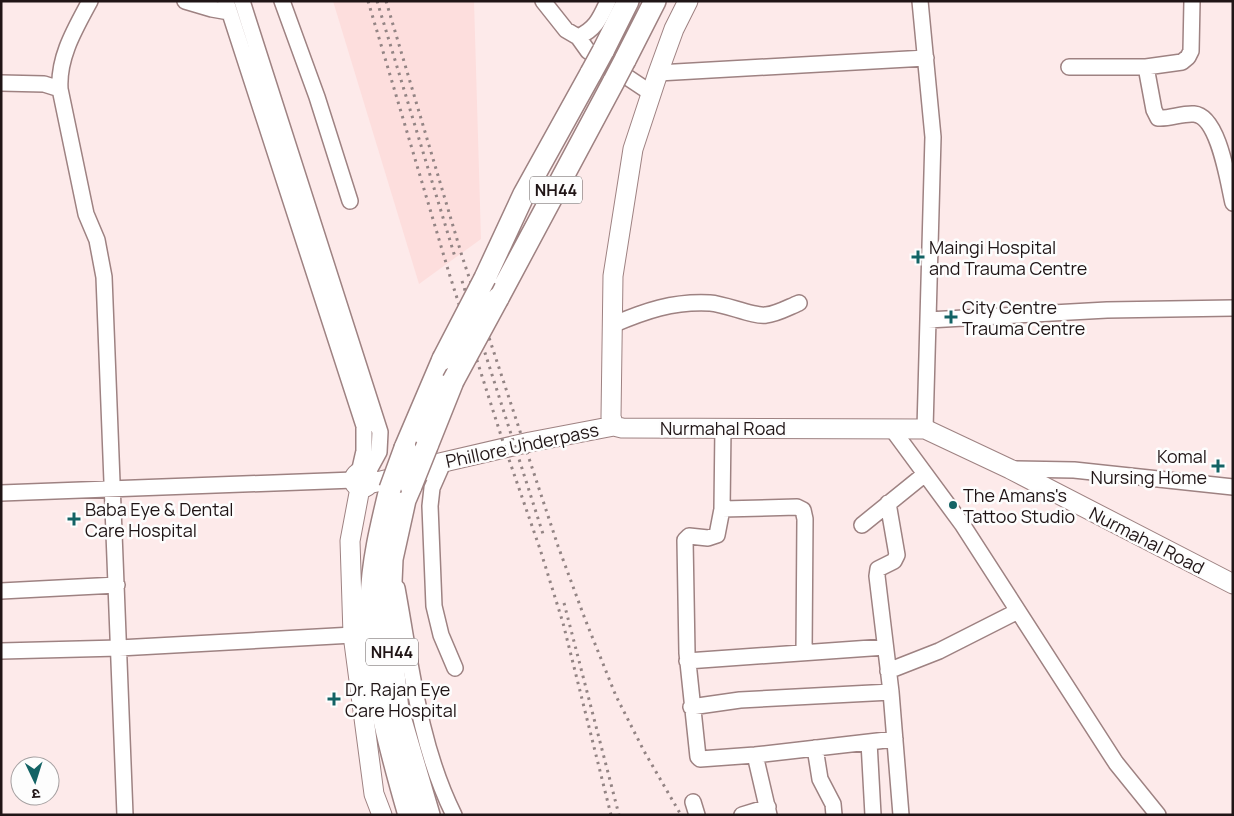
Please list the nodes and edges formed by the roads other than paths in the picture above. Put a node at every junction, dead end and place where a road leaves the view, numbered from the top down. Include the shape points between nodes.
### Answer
1 (90, 1) edge
2 (184, 1) edge
3 (242, 1) edge
4 (282, 1) edge
5 (543, 1) edge
6 (608, 1) edge
7 (628, 1) edge
8 (655, 1) edge
9 (688, 1) edge
10 (920, 1) edge
11 (1192, 1) edge
12 (228, 6) edge
13 (578, 37) junction
14 (926, 58) junction
15 (1069, 67) dead end
16 (1146, 67) junction
17 (658, 73) junction
18 (1, 83) edge
19 (60, 89) junction
20 (651, 94) junction
21 (350, 201) dead end
22 (1233, 203) edge
23 (799, 303) dead end
24 (1233, 308) edge
25 (928, 320) junction
26 (612, 325) junction
27 (614, 426) junction
28 (723, 428) junction
29 (892, 429) junction
30 (925, 429) junction
31 (434, 458) junction
32 (1010, 470) junction
33 (925, 474) junction
34 (363, 479) junction
35 (400, 487) junction
36 (1233, 487) edge
37 (112, 490) junction
38 (1, 493) edge
39 (888, 503) junction
40 (722, 509) junction
41 (862, 525) dead end
42 (392, 560) junction
43 (1233, 584) edge
44 (116, 586) junction
45 (1, 590) edge
46 (1018, 611) junction
47 (353, 635) junction
48 (885, 647) junction
49 (119, 648) junction
50 (1, 651) edge
51 (804, 652) junction
52 (687, 661) junction
53 (455, 668) dead end
54 (888, 671) junction
55 (891, 692) junction
56 (691, 708) junction
57 (895, 739) junction
58 (869, 742) junction
59 (815, 748) junction
60 (755, 755) junction
61 (768, 811) edge
62 (125, 815) edge
63 (382, 815) edge
64 (409, 815) edge
65 (429, 815) edge
66 (454, 815) edge
67 (742, 815) edge
68 (834, 815) edge
69 (873, 815) edge
70 (902, 815) edge
71 (1158, 815) edge

1 - 19 street via 63,58
2 - 12 street via 212,9
3 - 34 street via 380,432 379,452
4 - 21 street
5 - 13 street via 566,30
6 - 13 street via 596,24
7 - 35 highway, NH44, bridge via 524,194 443,359 405,448
8 - 31 highway, NH44, bridge via 453,381
9 - 17 main road
10 - 14 street
11 - 16 street via 1192,51 1188,57 1182,62
12 - 34 street via 364,426
13 - 20 street via 588,50
14 - 17 street
14 - 25 street via 933,136
15 - 16 street
16 - 22 street via 1158,118 1192,114 1203,116 1209,123 1217,137
17 - 20 main road
18 - 19 street via 44,84
19 - 37 street via 86,214 97,240 103,269
20 - 26 main road via 633,149 613,276
23 - 26 street via 764,316 709,303 669,304
24 - 25 street via 1107,310
25 - 30 street
26 - 27 main road via 611,416
27 - 28 main road, Nurmahal Road
27 - 31 main road, Phillore Underpass
28 - 29 main road, Nurmahal Road
28 - 40 street
29 - 30 main road, Nurmahal Road
29 - 33 street
30 - 32 main road, Nurmahal Road
31 - 34 main road, Phillore Underpass
31 - 35 highway, NH44, bridge
31 - 53 street via 430,506 434,606 441,635
32 - 36 street via 1074,470
32 - 43 main road, Nurmahal Road
33 - 39 street
33 - 46 street via 962,524
34 - 37 street
34 - 47 main road via 350,542
35 - 42 highway, NH44 via 405,500
35 - 64 highway, NH44 via 375,552 370,602 373,662 393,759
37 - 38 street
37 - 44 street
39 - 41 street
39 - 48 street via 897,555 894,561 877,572
40 - 51 street via 797,507 803,510
40 - 52 street via 717,535 686,538
42 - 65 highway, NH44 via 389,628 398,710
42 - 66 street via 431,758
44 - 45 street
44 - 49 street
46 - 54 street via 939,651
46 - 71 street via 1116,762
47 - 49 street
47 - 63 main road via 374,794
48 - 51 street
48 - 54 street
49 - 50 street
49 - 62 street
51 - 52 street
52 - 56 street
54 - 55 street
55 - 56 street via 740,700
55 - 57 street
56 - 60 street via 699,759
57 - 58 street
57 - 70 street
58 - 59 street
58 - 69 street
59 - 60 street
59 - 68 street via 820,779
60 - 61 street
61 - 67 street

